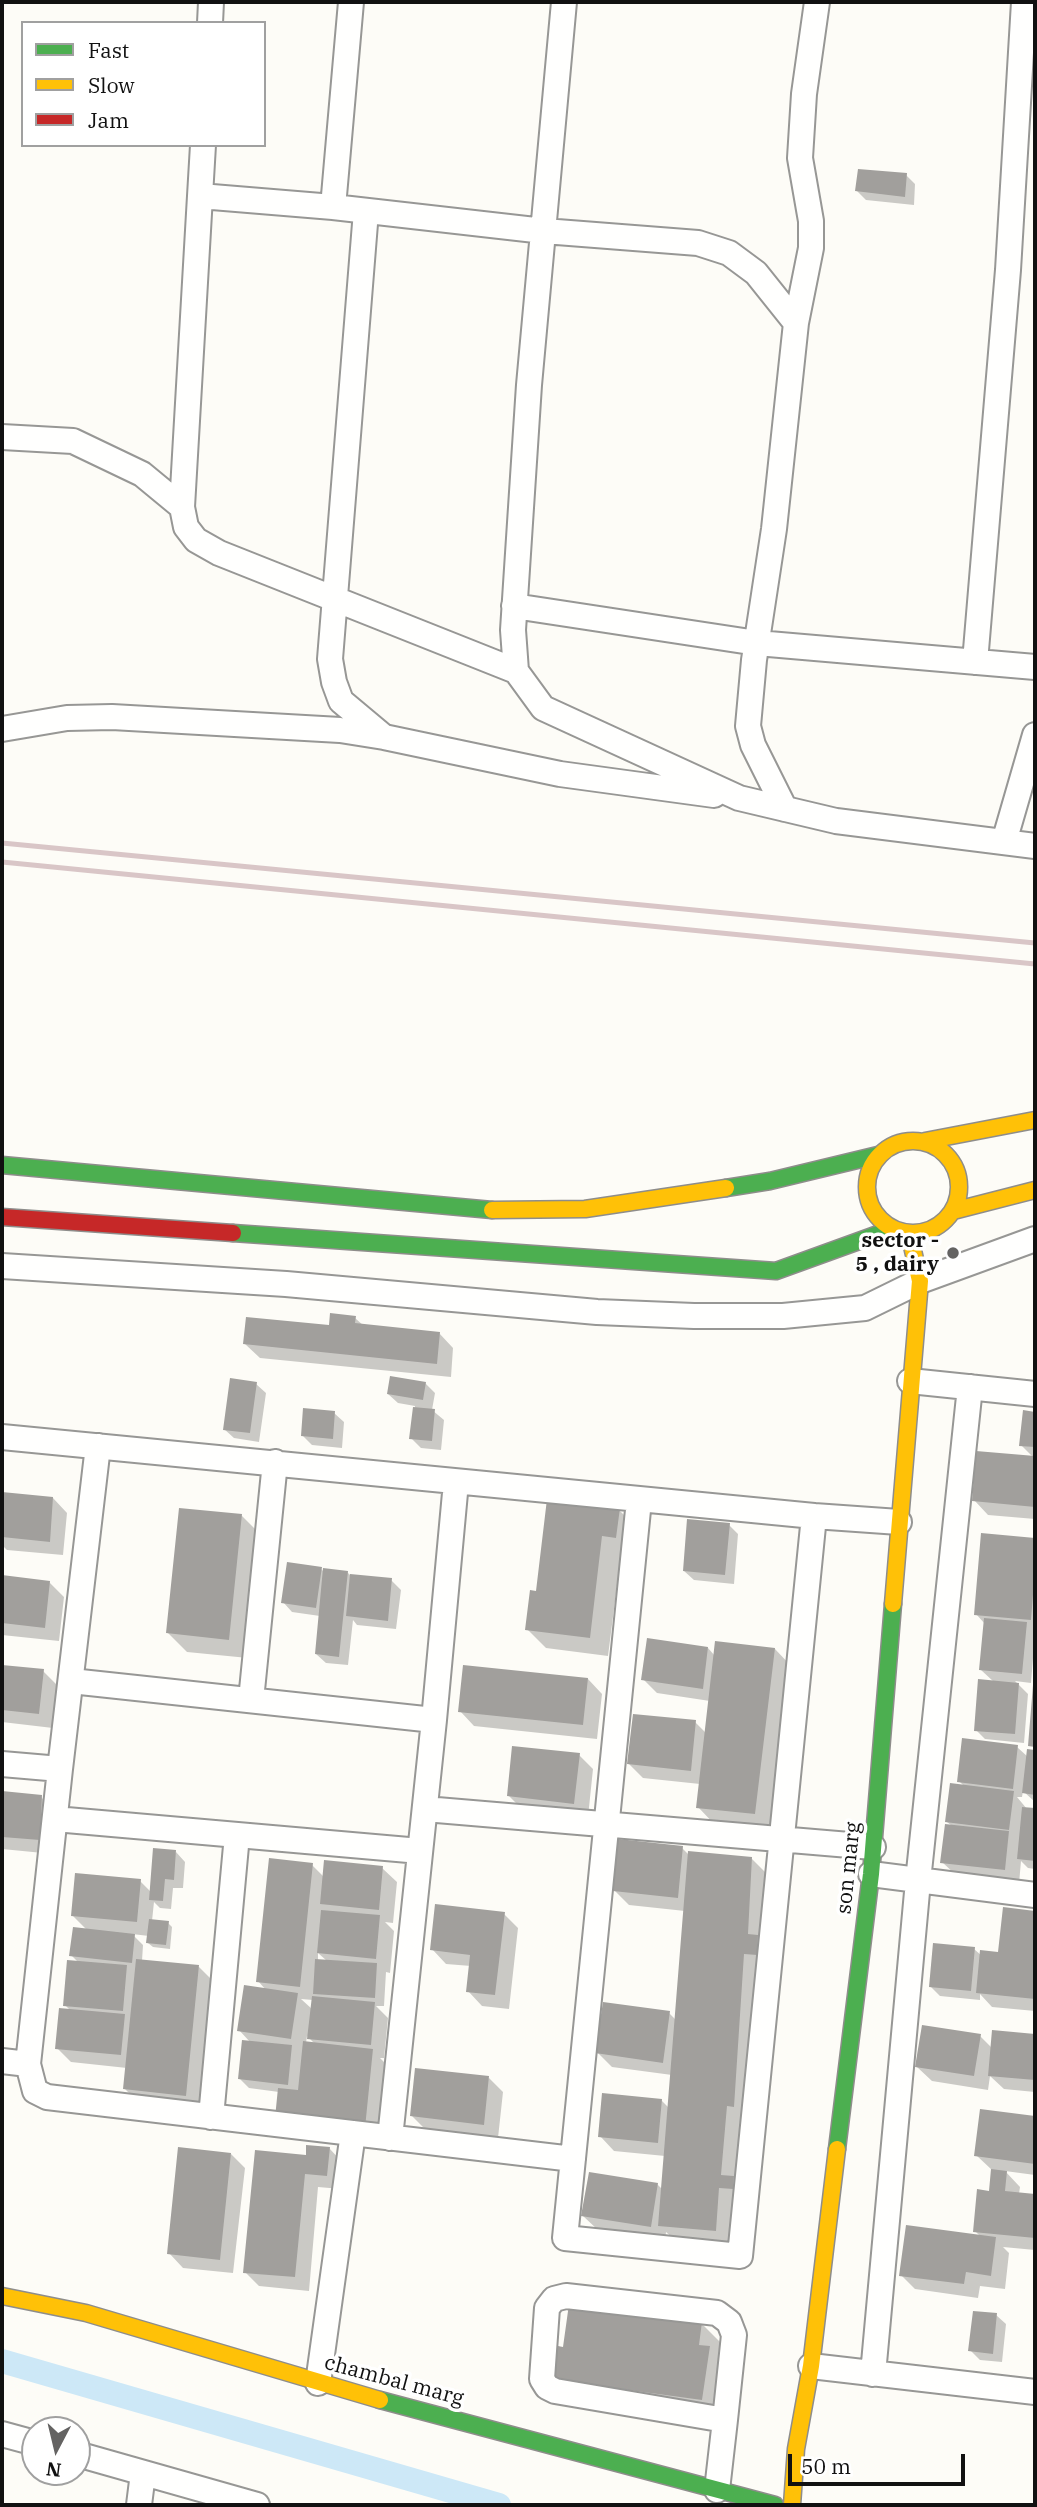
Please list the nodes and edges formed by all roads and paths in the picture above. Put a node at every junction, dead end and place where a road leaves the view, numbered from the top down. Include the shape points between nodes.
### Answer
1 (211, 2) edge
2 (351, 2) edge
3 (564, 2) edge
4 (817, 2) edge
5 (1024, 2) edge
6 (210, 21) edge
7 (202, 147) edge
8 (200, 196) junction
9 (333, 207) junction
10 (366, 211) junction
11 (544, 231) junction
12 (796, 323) junction
13 (2, 437) edge
14 (182, 507) junction
15 (335, 598) junction
16 (514, 606) junction
17 (757, 643) junction
18 (975, 662) junction
19 (1035, 667) edge
20 (516, 671) junction
21 (2, 729) edge
22 (1035, 734) edge
23 (384, 737) junction
24 (738, 798) junction
25 (785, 809) junction
26 (1004, 842) junction
27 (1035, 846) edge
28 (1035, 1121) edge
29 (925, 1142) junction
30 (878, 1155) junction
31 (2, 1165) edge
32 (1035, 1189) edge
33 (953, 1211) junction
34 (2, 1217) edge
35 (892, 1229) junction
36 (909, 1233) junction
37 (1035, 1238) edge
38 (2, 1266) edge
39 (920, 1281) junction
40 (910, 1381) junction
41 (970, 1387) junction
42 (1035, 1394) edge
43 (2, 1437) edge
44 (98, 1446) junction
45 (275, 1462) junction
46 (456, 1482) junction
47 (639, 1500) junction
48 (814, 1516) junction
49 (899, 1522) junction
50 (71, 1681) junction
51 (251, 1700) junction
52 (434, 1720) junction
53 (2, 1764) edge
54 (60, 1769) junction
55 (425, 1809) junction
56 (55, 1819) junction
57 (607, 1825) junction
58 (237, 1835) junction
59 (781, 1841) junction
60 (873, 1847) junction
61 (420, 1851) junction
62 (871, 1874) junction
63 (918, 1881) junction
64 (1035, 1895) edge
65 (2, 2061) edge
66 (28, 2064) junction
67 (211, 2117) junction
68 (353, 2133) junction
69 (390, 2138) junction
70 (573, 2159) junction
71 (2, 2296) edge
72 (811, 2366) junction
73 (873, 2374) junction
74 (318, 2383) junction
75 (1035, 2392) edge
76 (725, 2420) junction
77 (2, 2434) edge
78 (21, 2439) edge
79 (91, 2458) edge
80 (143, 2473) junction
81 (717, 2490) junction
82 (139, 2505) edge
83 (257, 2505) edge
84 (775, 2505) edge
85 (792, 2505) edge

1 - 6 street
2 - 9 street
3 - 11 street
4 - 12 street via 800,158 811,248
5 - 18 street via 1008,270
7 - 8 street
8 - 9 street
8 - 14 street
9 - 10 street
10 - 11 street
10 - 15 street
11 - 12 street via 698,243 729,253 756,274
11 - 16 street
12 - 17 street
13 - 14 street via 74,441 142,474
14 - 15 street via 186,527 196,540
15 - 20 street
15 - 23 street via 330,659 334,682 341,701
16 - 17 street
16 - 20 street
17 - 18 street
17 - 25 street via 748,726
18 - 19 street
20 - 24 street via 543,708
21 - 23 street via 67,718 112,717 340,730
22 - 26 street
23 - 24 street via 560,774
24 - 25 street
25 - 26 street via 836,821
26 - 27 street
28 - 29 street
29 - 30 street via 908,1140
29 - 33 street via 953,1161 959,1178
30 - 31 street via 770,1181 585,1209 492,1210
30 - 35 street via 869,1170 869,1204
32 - 33 street
33 - 36 street via 942,1224 926,1232
34 - 35 street via 776,1271
35 - 36 street
36 - 39 street, son marg
37 - 39 street
38 - 39 street via 694,1316 783,1316 865,1308
39 - 40 street, son marg
40 - 41 street
40 - 49 street, son marg
41 - 42 street
41 - 63 street
43 - 44 street
44 - 45 street
44 - 50 street
45 - 46 street
45 - 51 street
46 - 47 street
46 - 52 street
47 - 48 street
47 - 57 street
48 - 49 street
48 - 59 street
49 - 60 street, son marg
50 - 51 street
50 - 54 street
51 - 52 street
52 - 55 street
53 - 54 street
54 - 56 street
55 - 57 street
55 - 61 street
56 - 58 street
56 - 66 street
57 - 59 street
57 - 70 street
58 - 61 street
58 - 67 street
59 - 60 street
59 - 70 street via 740,2256 565,2238
60 - 62 street, son marg
61 - 69 street
62 - 63 street
62 - 72 street, son marg
63 - 64 street
63 - 73 street
65 - 66 street
66 - 67 street via 35,2091 47,2098
67 - 68 street
68 - 69 street
68 - 74 street
69 - 70 street
71 - 74 street, chambal marg via 86,2313
72 - 73 street
72 - 85 street, son marg via 796,2449
73 - 75 street
74 - 81 street, chambal marg
76 - 76 street via 734,2335 729,2322 718,2313 566,2296 554,2299 547,2308 542,2379 547,2387
76 - 81 street
77 - 78 street
79 - 80 street
80 - 82 street
80 - 83 street
81 - 84 street, chambal marg

